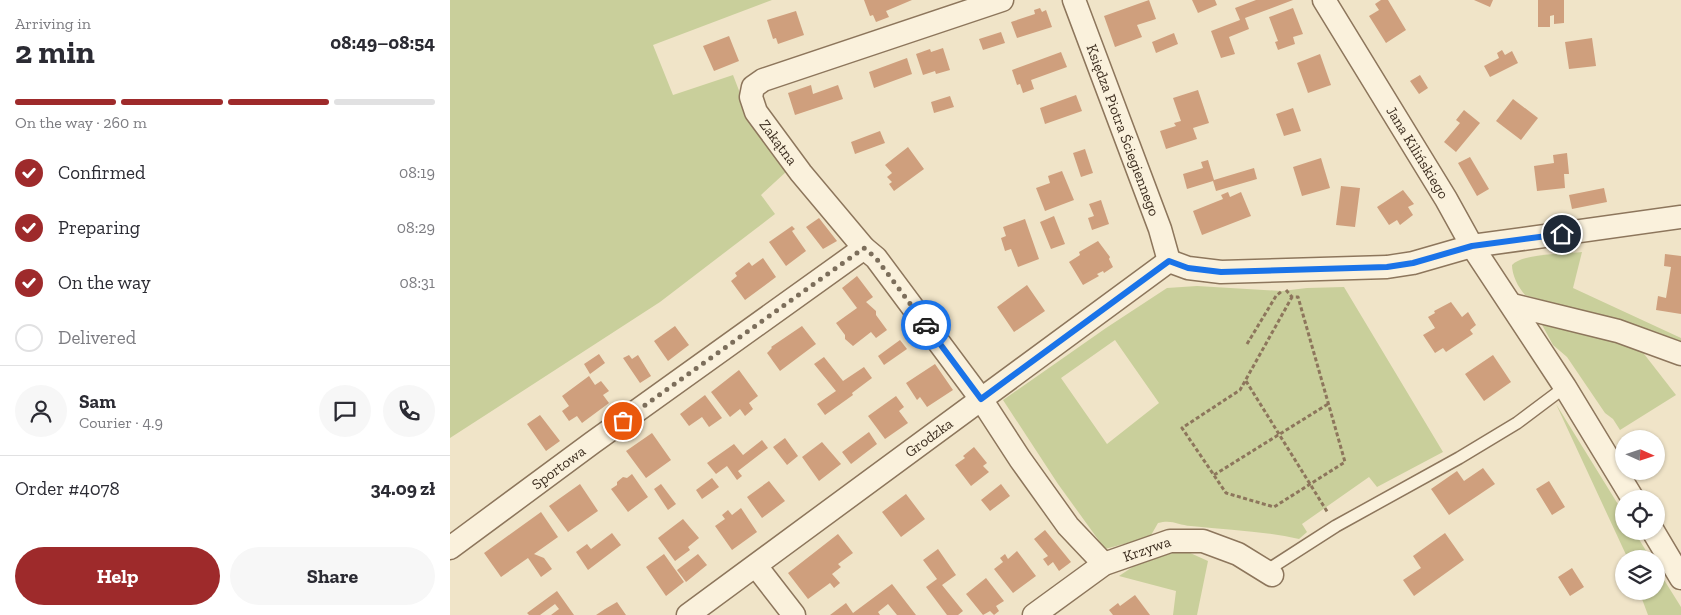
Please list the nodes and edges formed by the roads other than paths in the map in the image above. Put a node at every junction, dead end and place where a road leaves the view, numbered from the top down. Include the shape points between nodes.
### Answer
1 (1002, 0) edge
2 (1074, 0) edge
3 (1324, 0) edge
4 (1681, 217) edge
5 (1472, 246) junction
6 (864, 248) junction
7 (1169, 261) junction
8 (1512, 305) junction
9 (1681, 354) edge
10 (1565, 387) junction
11 (981, 399) junction
12 (1628, 490) edge
13 (1658, 540) edge
14 (450, 548) edge
15 (1104, 564) junction
16 (756, 566) junction
17 (1269, 573) joint
18 (1681, 578) edge
19 (688, 615) edge
20 (794, 615) edge
21 (1034, 615) edge

1 - 6 street, Zakątna via 778,74 753,87 751,97 756,112 801,173
2 - 7 street, Księdza Piotra Ściegiennego
3 - 5 street, Jana Kilińskiego
4 - 5 street
5 - 7 street via 1387,267 1221,272 1188,268
5 - 8 street, Jana Kilińskiego
6 - 11 street, Zakątna via 876,258
6 - 14 street, Sportowa
7 - 11 street, Grodzka
8 - 9 street via 1618,331
8 - 10 street, Jana Kilińskiego
10 - 12 street, Jana Kilińskiego
10 - 17 lane via 1517,423 1336,526
11 - 15 street, Zakątna via 1068,526
11 - 16 street, Grodzka
13 - 18 street
15 - 17 street, Krzywa via 1170,541 1204,541 1238,554
15 - 21 street, Krzywa
16 - 19 street, Grodzka
16 - 20 street

